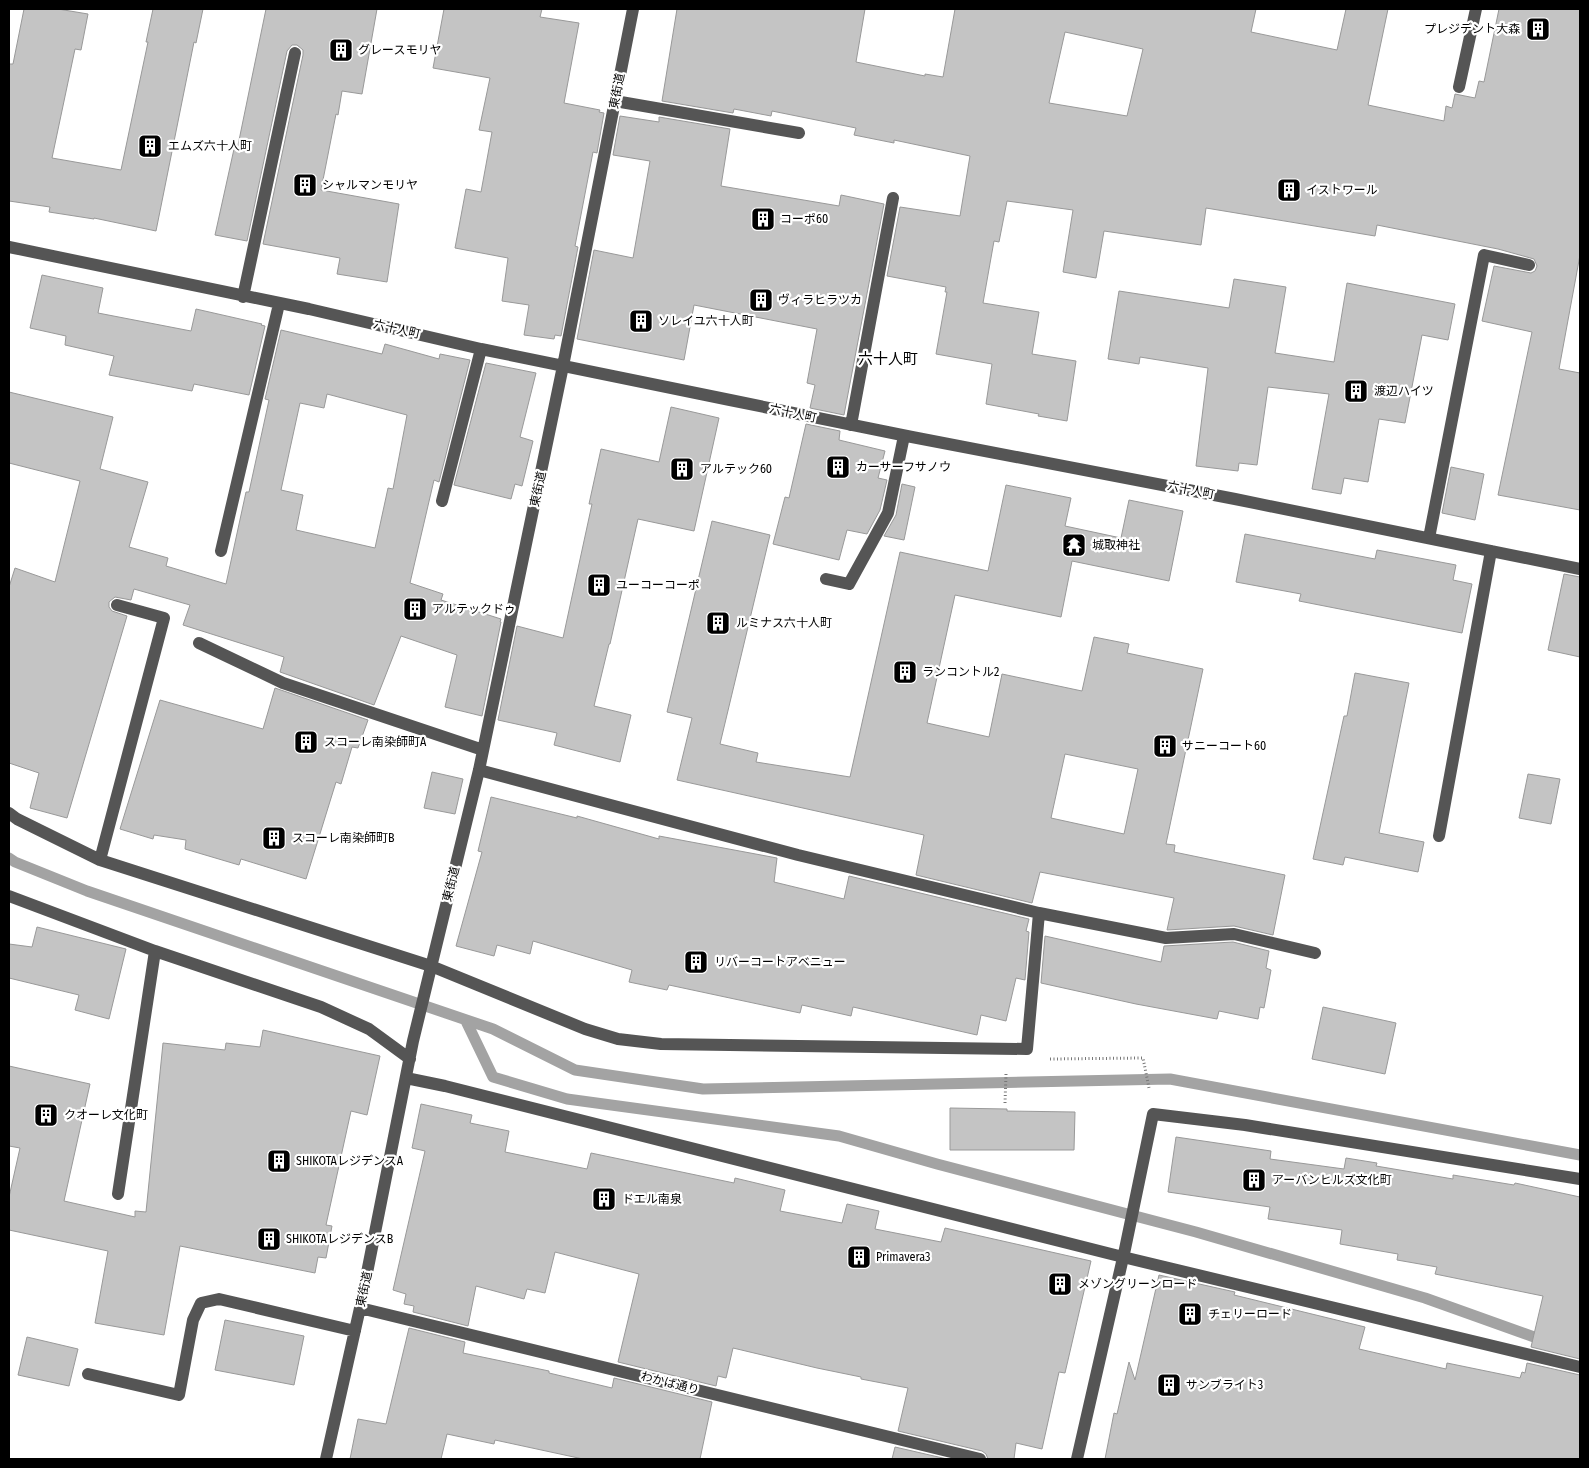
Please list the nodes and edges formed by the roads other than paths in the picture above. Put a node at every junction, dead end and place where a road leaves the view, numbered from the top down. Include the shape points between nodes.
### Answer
1 (632, 9) edge
2 (1476, 9) edge
3 (295, 54) dead end
4 (1459, 87) dead end
5 (615, 101) junction
6 (799, 133) dead end
7 (893, 198) dead end
8 (9, 247) edge
9 (1529, 265) dead end
10 (243, 297) junction
11 (280, 304) junction
12 (481, 348) junction
13 (563, 366) junction
14 (851, 425) junction
15 (904, 436) junction
16 (442, 500) dead end
17 (1429, 538) junction
18 (221, 551) dead end
19 (1491, 551) junction
20 (1580, 570) edge
21 (826, 579) dead end
22 (117, 604) dead end
23 (199, 643) dead end
24 (483, 750) junction
25 (479, 770) junction
26 (9, 813) edge
27 (1438, 836) dead end
28 (100, 860) junction
29 (9, 896) edge
30 (1039, 914) junction
31 (155, 951) junction
32 (1315, 953) dead end
33 (429, 972) junction
34 (410, 1058) junction
35 (406, 1078) junction
36 (1580, 1179) edge
37 (118, 1194) dead end
38 (1123, 1257) junction
39 (360, 1308) junction
40 (354, 1331) junction
41 (1580, 1367) edge
42 (88, 1374) dead end
43 (326, 1459) edge
44 (980, 1459) edge
45 (1077, 1459) edge

1 - 5 street, 東街道
2 - 4 street
3 - 10 street
5 - 6 street
5 - 13 street, 東街道
7 - 14 street
8 - 10 street, 六十人町
9 - 17 street via 1484,255
10 - 11 street, 六十人町
11 - 12 street, 六十人町
11 - 18 street
12 - 13 street, 六十人町
12 - 16 street
13 - 14 street, 六十人町
13 - 24 street, 東街道
14 - 15 street, 六十人町
15 - 17 street, 六十人町
15 - 21 street via 888,513 849,584
17 - 19 street, 六十人町
19 - 20 street, 六十人町
19 - 27 street
22 - 28 street via 164,618
23 - 24 street via 283,683
24 - 25 street, 東街道
25 - 30 street via 798,856
25 - 33 street, 東街道
26 - 28 street
28 - 33 street
29 - 31 street
30 - 32 street via 1166,938 1234,934
30 - 33 street via 1027,1049 661,1044 618,1039
31 - 34 street via 321,1007 369,1029
31 - 37 street
33 - 34 street, 東街道
34 - 35 street, 東街道
35 - 38 street
35 - 39 street, 東街道
36 - 38 street via 1245,1125 1153,1114
38 - 41 street
38 - 45 street
39 - 40 street, 東街道
39 - 44 street, わかば通り
40 - 42 street via 219,1299 201,1303 193,1320 178,1394
40 - 43 street, 東街道

